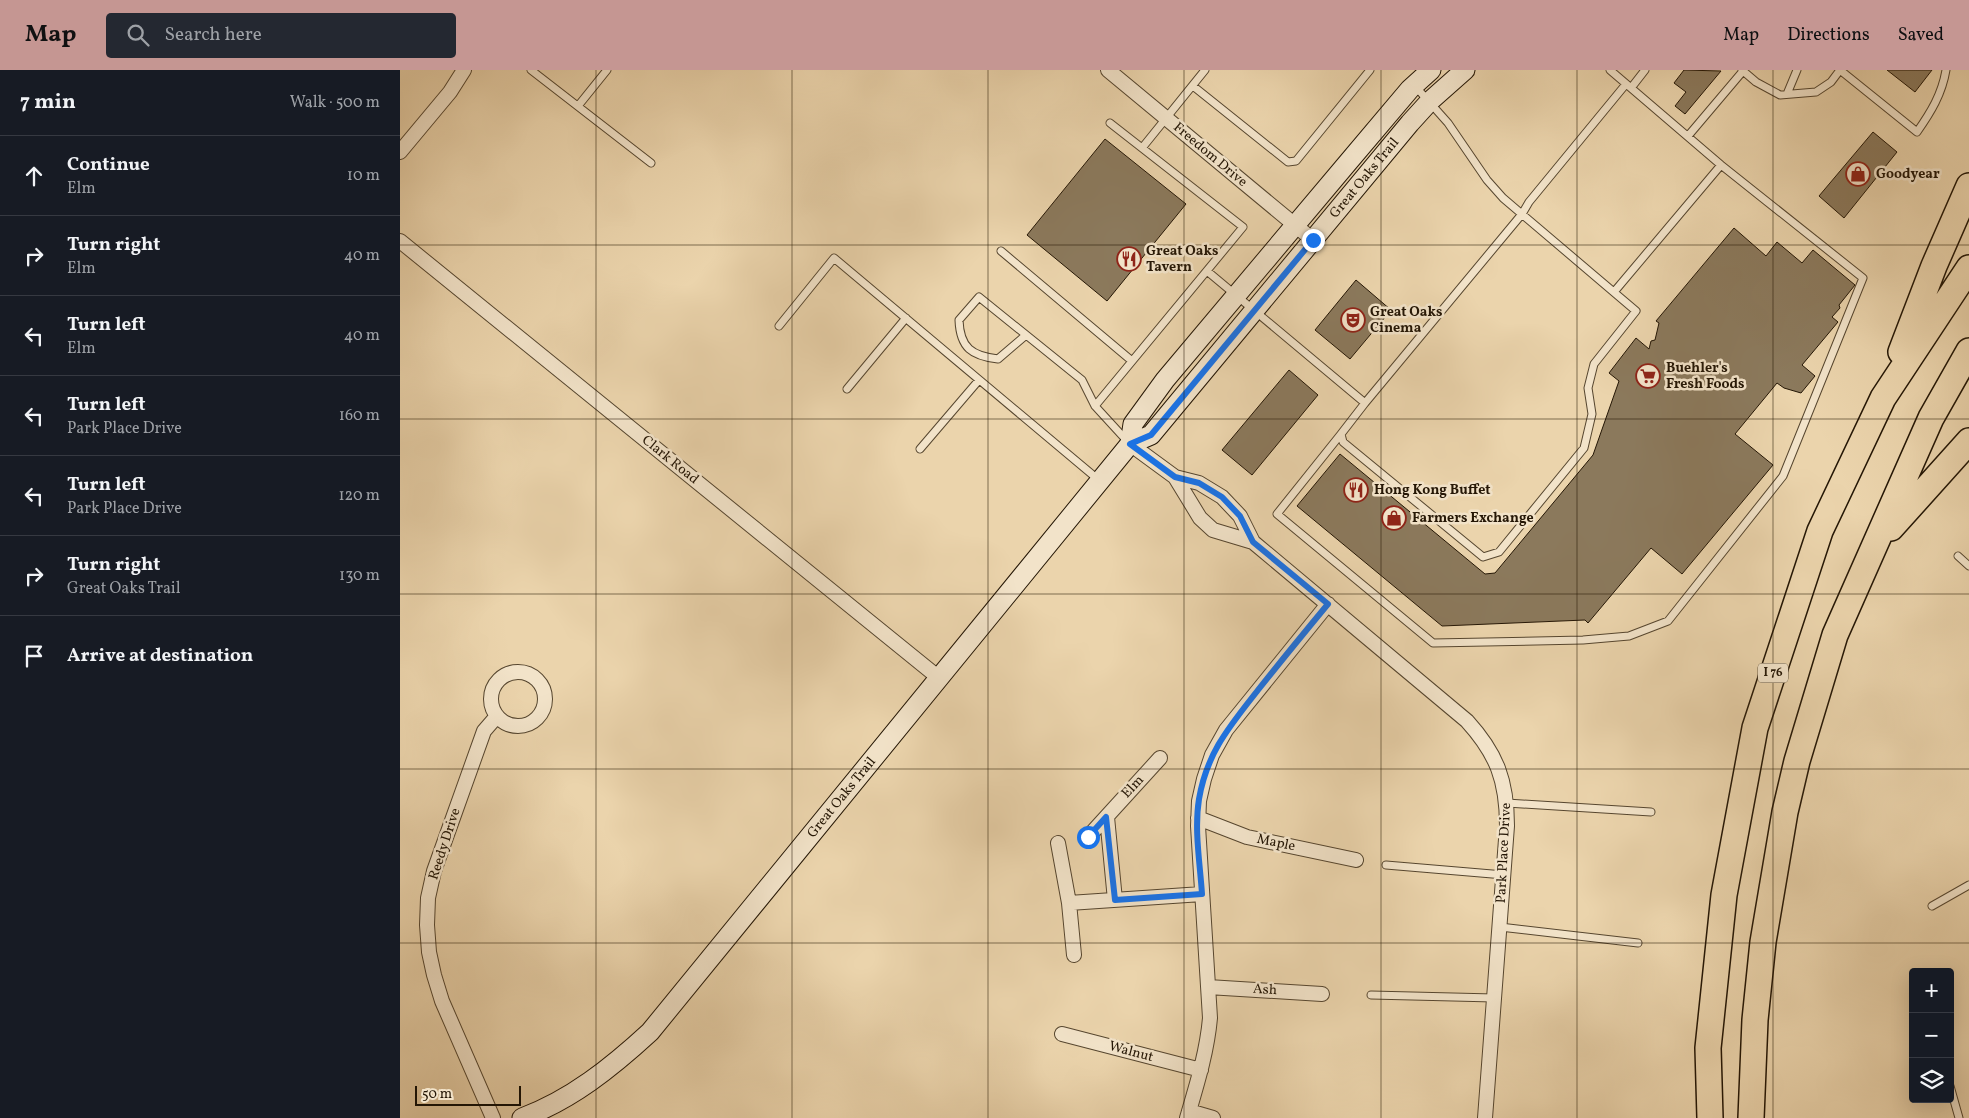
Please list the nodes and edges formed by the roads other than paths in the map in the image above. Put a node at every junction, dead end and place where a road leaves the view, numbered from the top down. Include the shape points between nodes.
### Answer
1 (464, 70) edge
2 (531, 70) edge
3 (607, 70) edge
4 (1108, 70) edge
5 (1206, 70) edge
6 (1370, 70) edge
7 (1431, 70) edge
8 (1465, 70) edge
9 (1610, 70) edge
10 (1645, 70) edge
11 (1797, 70) edge
12 (1946, 70) edge
13 (1746, 71) edge
14 (1414, 85) junction
15 (1193, 86) junction
16 (1628, 86) junction
17 (1787, 94) junction
18 (1430, 102) junction
19 (578, 106) junction
20 (1166, 118) junction
21 (1110, 123) dead end
22 (1688, 136) junction
23 (1142, 148) junction
24 (400, 152) edge
25 (650, 163) dead end
26 (1721, 165) junction
27 (1969, 186) edge
28 (1522, 214) junction
29 (1296, 225) junction
30 (1313, 240) junction
31 (400, 241) edge
32 (1001, 251) dead end
33 (1969, 268) edge
34 (1207, 271) junction
35 (1614, 292) junction
36 (1237, 295) junction
37 (1255, 310) junction
38 (906, 318) junction
39 (779, 326) dead end
40 (1026, 335) junction
41 (1969, 352) edge
42 (1132, 361) junction
43 (979, 380) junction
44 (848, 389) dead end
45 (1882, 398) junction
46 (1365, 403) junction
47 (1095, 406) junction
48 (1341, 434) junction
49 (1969, 441) edge
50 (1130, 444) junction
51 (920, 449) dead end
52 (1175, 477) junction
53 (1100, 481) junction
54 (1253, 542) junction
55 (1876, 545) junction
56 (1958, 556) dead end
57 (1969, 566) edge
58 (1328, 604) junction
59 (939, 678) junction
60 (497, 716) dead end
61 (1160, 758) dead end
62 (1507, 803) junction
63 (1651, 812) dead end
64 (1106, 817) junction
65 (1198, 818) junction
66 (1088, 837) dead end
67 (1058, 843) dead end
68 (1356, 860) dead end
69 (1386, 865) dead end
70 (1504, 875) junction
71 (1969, 885) edge
72 (1202, 894) junction
73 (1115, 900) junction
74 (1069, 903) junction
75 (1932, 906) dead end
76 (1500, 928) junction
77 (1638, 943) dead end
78 (1074, 955) dead end
79 (1208, 987) junction
80 (1322, 994) dead end
81 (1371, 995) dead end
82 (1495, 998) junction
83 (1062, 1034) dead end
84 (1201, 1070) junction
85 (1954, 1100) edge
86 (1188, 1114) edge
87 (493, 1118) edge
88 (522, 1118) edge
89 (1214, 1118) edge
90 (1485, 1118) edge
91 (1710, 1118) edge
92 (1751, 1118) edge
93 (1959, 1118) edge

1 - 24 street
2 - 19 lane
3 - 19 lane
4 - 20 street, Freedom Drive
5 - 15 lane
6 - 15 lane via 1296,161 1288,162
7 - 14 street, Great Oaks Trail
8 - 18 street, Great Oaks Trail
9 - 16 lane
10 - 16 lane
11 - 17 lane
12 - 17 lane via 1933,110 1917,132 1840,70 1831,82 1816,92
13 - 17 lane via 1756,82 1780,94
13 - 22 lane
14 - 18 lane
14 - 29 street, Great Oaks Trail
15 - 20 lane
16 - 22 lane
16 - 28 lane
18 - 28 lane via 1487,180
18 - 30 street, Great Oaks Trail
19 - 25 lane
20 - 23 lane
20 - 29 street, Freedom Drive
21 - 23 lane
22 - 26 lane
23 - 34 lane via 1243,227
26 - 35 lane
26 - 48 lane via 1863,278 1783,476 1668,622 1629,636 1433,643 1277,514
27 - 45 highway
28 - 35 lane
28 - 46 lane
29 - 30 street, Freedom Drive
29 - 36 street, Great Oaks Trail
30 - 37 street, Great Oaks Trail
31 - 59 street, Clark Road
32 - 42 lane
33 - 45 highway, I 76
34 - 36 lane
34 - 42 lane
35 - 48 lane via 1636,311 1594,364 1588,388 1592,414 1584,448 1499,552 1483,557 1343,442
36 - 37 lane
36 - 50 street, Great Oaks Trail via 1133,424
37 - 46 lane
37 - 50 street, Great Oaks Trail via 1151,435
38 - 39 lane via 834,258
38 - 43 lane
38 - 44 lane
40 - 40 lane via 979,297 959,320 964,342 980,357 998,359
40 - 47 lane via 1082,380
41 - 55 highway via 1930,418
42 - 47 lane
43 - 51 lane
43 - 53 lane
45 - 91 highway, I 76 via 1820,531 1756,728 1724,895 1708,1048
46 - 48 lane
47 - 50 lane
49 - 55 highway
50 - 52 street, Park Place Drive
50 - 53 street, Great Oaks Trail
52 - 54 street, Park Place Drive via 1199,483 1222,497 1240,516
52 - 54 street, Park Place Drive via 1200,518 1213,530
53 - 59 street, Great Oaks Trail
54 - 58 street, Park Place Drive
55 - 92 highway via 1835,635 1785,812 1762,942
56 - 57 lane
58 - 62 street, Park Place Drive via 1482,737 1498,766
58 - 65 street via 1226,730 1212,755 1204,779
59 - 88 street, Great Oaks Trail via 650,1032 596,1078
60 - 87 street, Reedy Drive via 484,731 434,871 426,925 429,952 442,1000
61 - 64 street, Elm
62 - 63 lane
62 - 70 street, Park Place Drive
64 - 66 street, Elm
64 - 73 street
65 - 68 street, Maple via 1248,837
65 - 72 street
67 - 74 street
69 - 70 lane
70 - 76 street, Park Place Drive
71 - 75 lane
72 - 73 street
72 - 79 street
73 - 74 street
74 - 78 street
76 - 77 lane
76 - 82 street, Park Place Drive
79 - 80 street, Ash
79 - 84 street via 1208,1043
81 - 82 lane
82 - 90 street, Park Place Drive
83 - 84 street, Walnut
84 - 86 street
85 - 93 lane
86 - 89 street

